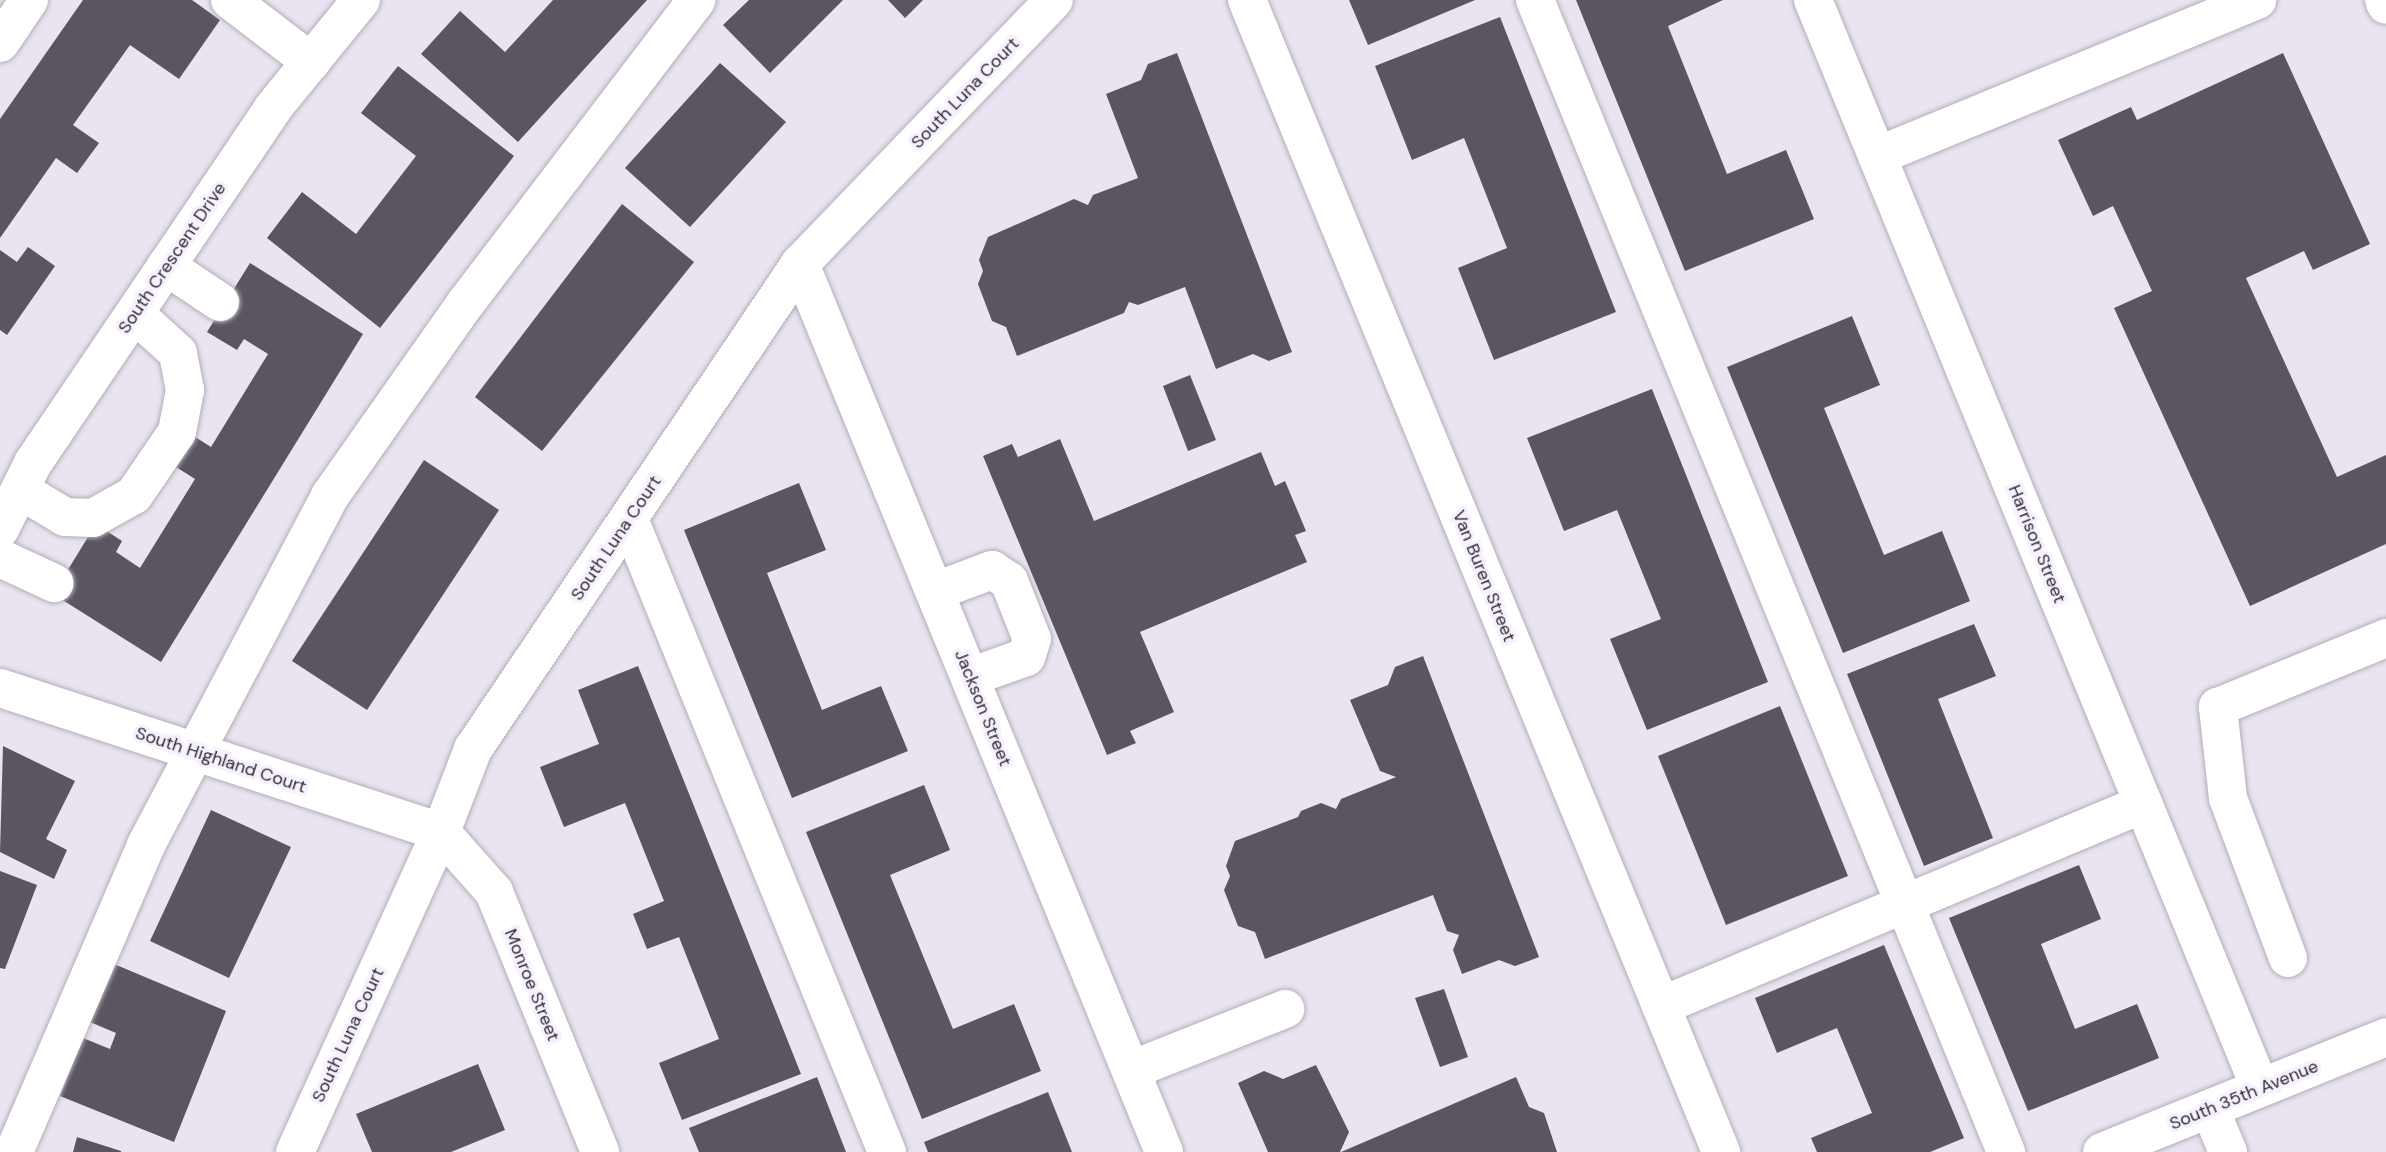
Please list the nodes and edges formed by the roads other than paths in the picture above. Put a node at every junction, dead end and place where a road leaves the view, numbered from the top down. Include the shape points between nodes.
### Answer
1 (29, 0) edge
2 (230, 0) edge
3 (361, 0) edge
4 (697, 0) edge
5 (1054, 0) edge
6 (1247, 0) edge
7 (1535, 0) edge
8 (1813, 0) edge
9 (2257, 0) edge
10 (2384, 0) edge
11 (2386, 5) edge
12 (0, 43) edge
13 (311, 62) junction
14 (1878, 156) junction
15 (800, 264) junction
16 (166, 266) junction
17 (220, 302) dead end
18 (134, 313) junction
19 (20, 490) junction
20 (629, 519) junction
21 (0, 529) edge
22 (0, 558) edge
23 (54, 583) dead end
24 (936, 591) junction
25 (2386, 638) edge
26 (970, 677) junction
27 (0, 688) edge
28 (196, 752) junction
29 (2143, 804) junction
30 (441, 832) junction
31 (1904, 903) junction
32 (2288, 958) dead end
33 (1661, 1006) junction
34 (1285, 1009) dead end
35 (2386, 1037) edge
36 (1131, 1070) junction
37 (2260, 1088) junction
38 (2210, 1109) junction
39 (14, 1152) edge
40 (295, 1152) edge
41 (600, 1152) edge
42 (887, 1152) edge
43 (1164, 1152) edge
44 (1721, 1152) edge
45 (2006, 1152) edge
46 (2102, 1152) edge
47 (2228, 1152) edge

1 - 12 main road
2 - 13 main road
3 - 13 main road, South Crescent Drive
4 - 28 main road via 465,304 330,496
5 - 15 main road, South Luna Court
6 - 33 main road, Van Buren Street
7 - 31 main road
8 - 14 main road, Harrison Street
9 - 14 main road
10 - 11 main road
13 - 16 main road, South Crescent Drive via 273,108
14 - 29 main road, Harrison Street
15 - 20 main road, South Luna Court
15 - 24 main road, Jackson Street
16 - 17 main road
16 - 18 main road, South Crescent Drive
18 - 19 main road, South Crescent Drive via 33,463
18 - 19 main road via 177,353 185,390 177,432 134,495 93,518 65,517
19 - 21 main road, South Crescent Drive
20 - 30 main road, South Luna Court via 473,749
20 - 42 main road
22 - 23 main road
24 - 26 main road, Jackson Street
24 - 26 main road via 992,570 1009,581 1032,639 1026,657
25 - 32 main road via 2218,707 2228,798
26 - 36 main road, Jackson Street
27 - 28 main road, South Highland Court
28 - 30 main road, South Highland Court
28 - 39 main road via 146,845
29 - 31 main road
29 - 37 main road, Harrison Street
30 - 40 main road, South Luna Court
30 - 41 main road, Monroe Street via 494,892
31 - 33 main road
31 - 45 main road
33 - 44 main road, Van Buren Street
34 - 36 main road
35 - 37 main road, South 35th Avenue
36 - 43 main road, Jackson Street
37 - 38 main road, South 35th Avenue
38 - 46 main road, South 35th Avenue
38 - 47 main road

